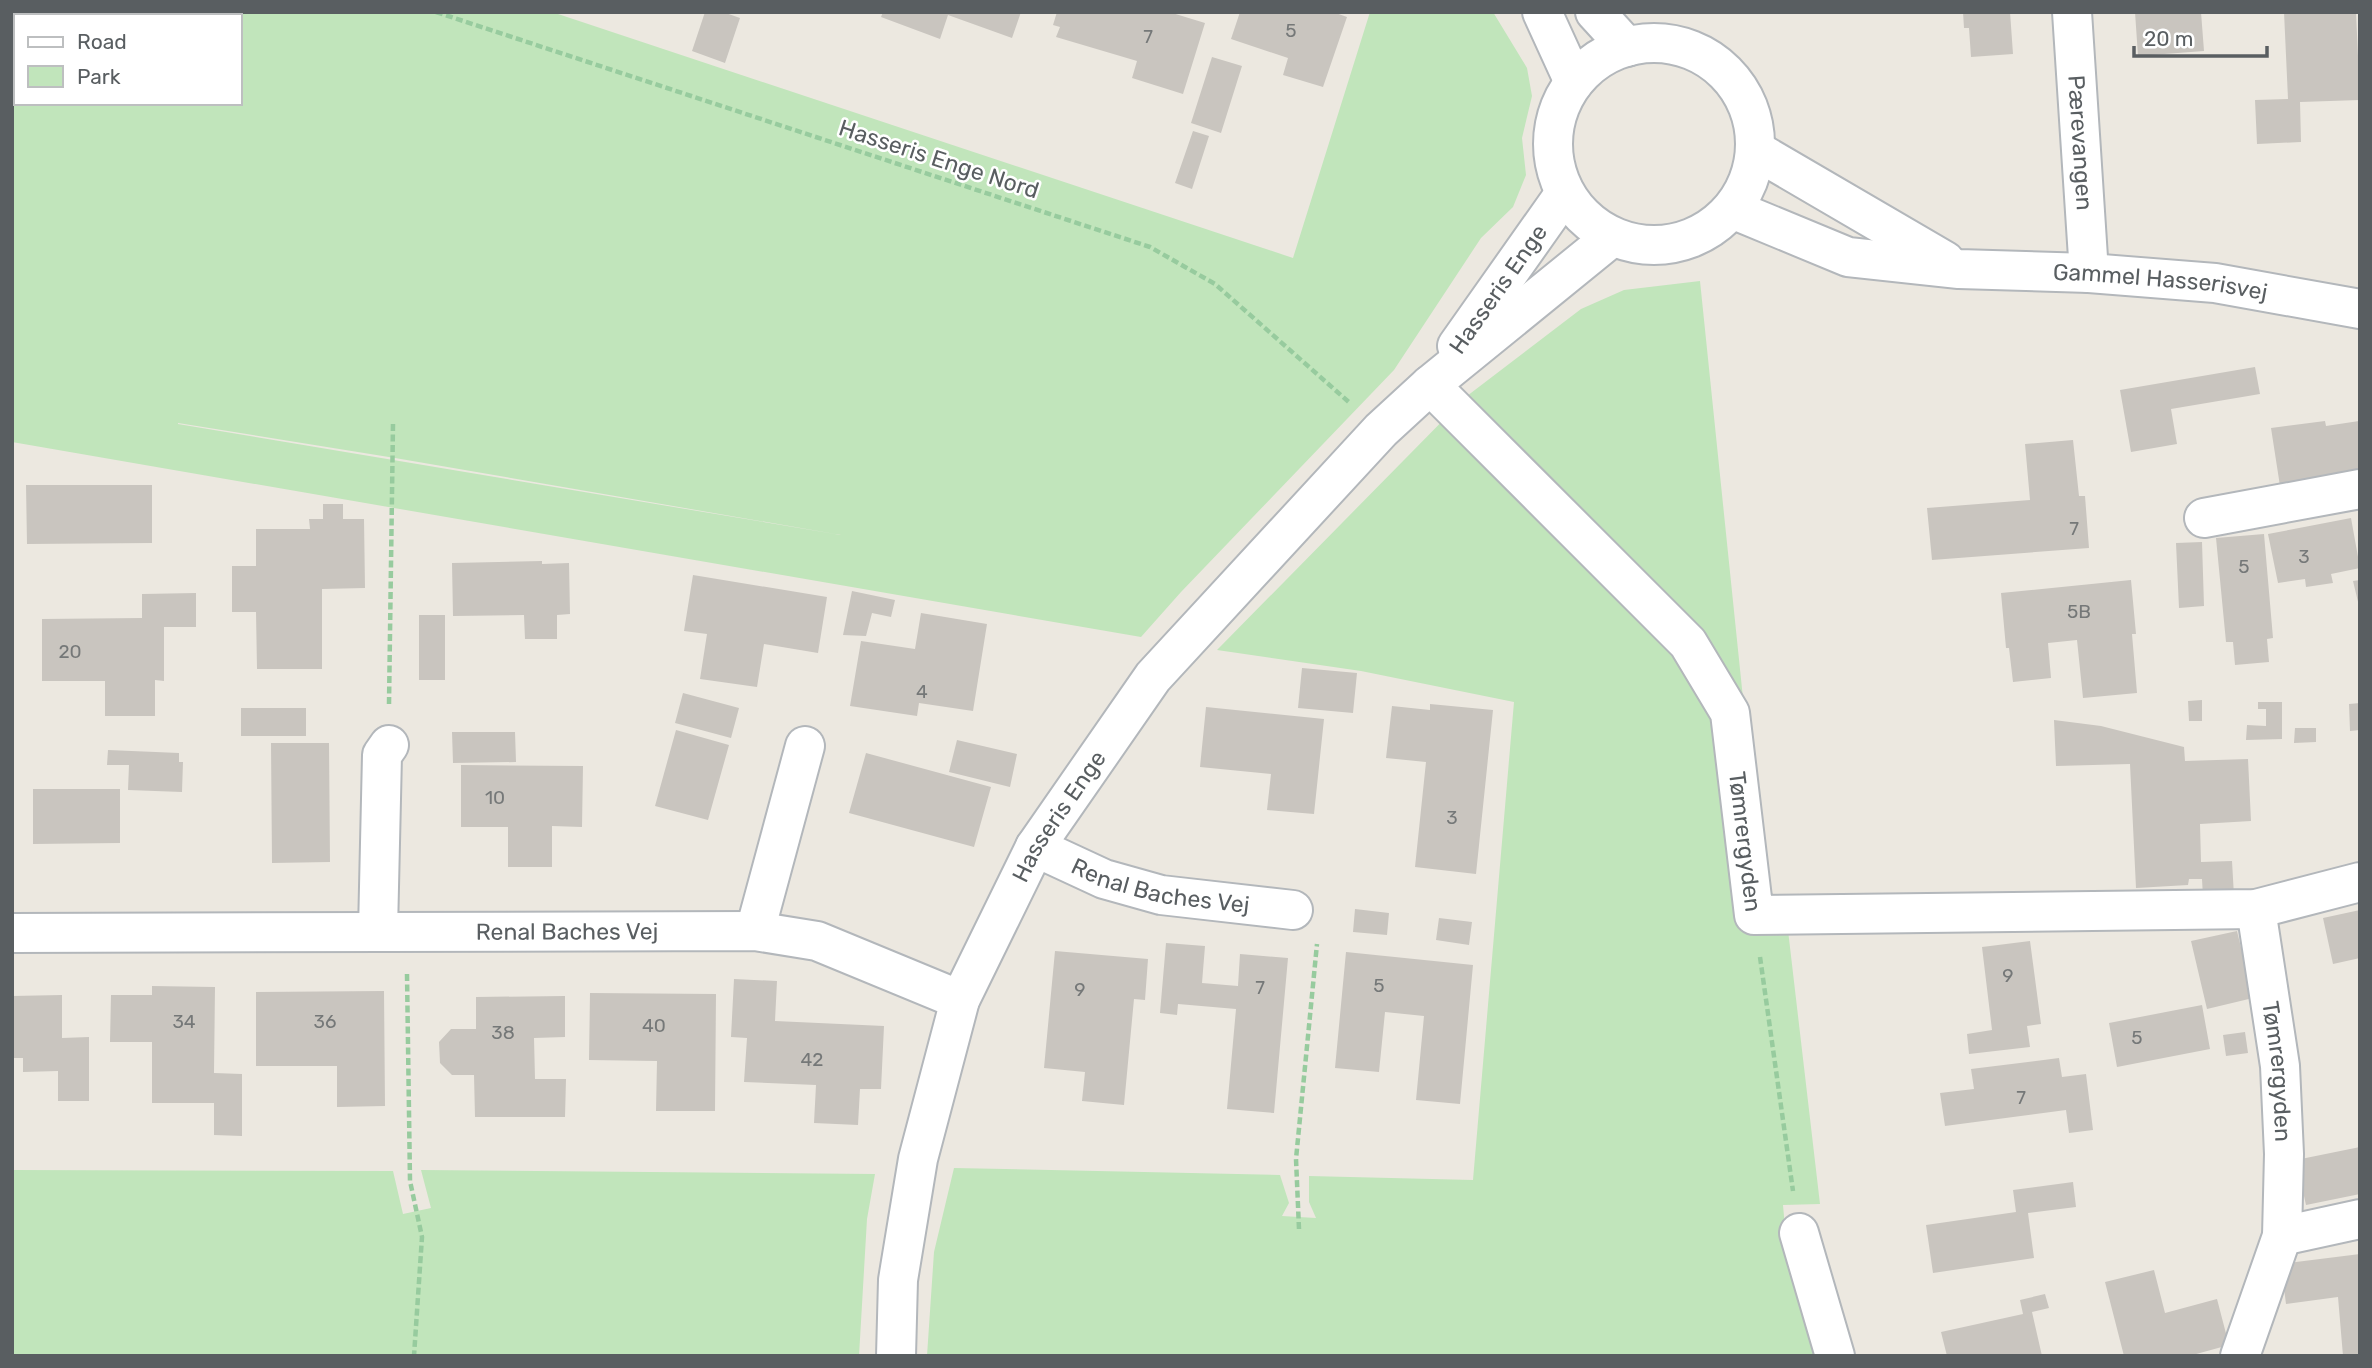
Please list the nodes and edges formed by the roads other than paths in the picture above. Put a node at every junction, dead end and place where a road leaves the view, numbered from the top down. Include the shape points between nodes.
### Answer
1 (1542, 12) edge
2 (1595, 12) edge
3 (2072, 12) edge
4 (1627, 47) junction
5 (1574, 82) junction
6 (1755, 150) junction
7 (1565, 193) junction
8 (1732, 209) junction
9 (1612, 237) junction
10 (1959, 269) junction
11 (2089, 273) junction
12 (2360, 309) edge
13 (1430, 385) junction
14 (2360, 489) edge
15 (2204, 517) dead end
16 (389, 745) road end
17 (805, 746) dead end
18 (1035, 847) junction
19 (2360, 882) edge
20 (2256, 909) junction
21 (1293, 910) road end
22 (755, 931) junction
23 (392, 932) junction
24 (12, 933) edge
25 (960, 1000) junction
26 (2360, 1219) edge
27 (1799, 1233) road end
28 (2282, 1236) junction
29 (896, 1356) edge
30 (1835, 1356) edge
31 (2240, 1356) edge

1 - 5 street
2 - 4 street
3 - 11 street, Pærevangen
4 - 5 street via 1598,60
4 - 6 street via 1659,43 1690,50 1718,65 1740,89 1752,119
5 - 7 street via 1560,107 1553,136 1555,166
6 - 8 street via 1748,182
6 - 10 street, Gammel Hasserisvej
7 - 9 street via 1585,218
7 - 13 street, Hasseris Enge
8 - 9 street via 1707,230 1676,243 1644,245
8 - 10 street, Gammel Hasserisvej via 1848,257
9 - 13 street, Hasseris Enge
10 - 11 street, Gammel Hasserisvej
11 - 12 street, Gammel Hasserisvej via 2215,283
13 - 18 street, Hasseris Enge via 1381,430 1153,677
13 - 20 street, Tømrergyden via 1688,643 1730,713 1755,915
14 - 15 street
16 - 23 street via 382,755
17 - 22 street
18 - 21 street, Renal Baches Vej via 1104,879 1161,895
18 - 25 street, Hasseris Enge
19 - 20 street, Tømrergyden
20 - 28 street, Tømrergyden via 2280,1066
22 - 23 street, Renal Baches Vej
22 - 25 street, Renal Baches Vej via 817,941
23 - 24 street, Renal Baches Vej
25 - 29 street, Hasseris Enge via 918,1160 898,1280
26 - 28 street
27 - 30 street
28 - 31 street, Tømrergyden

